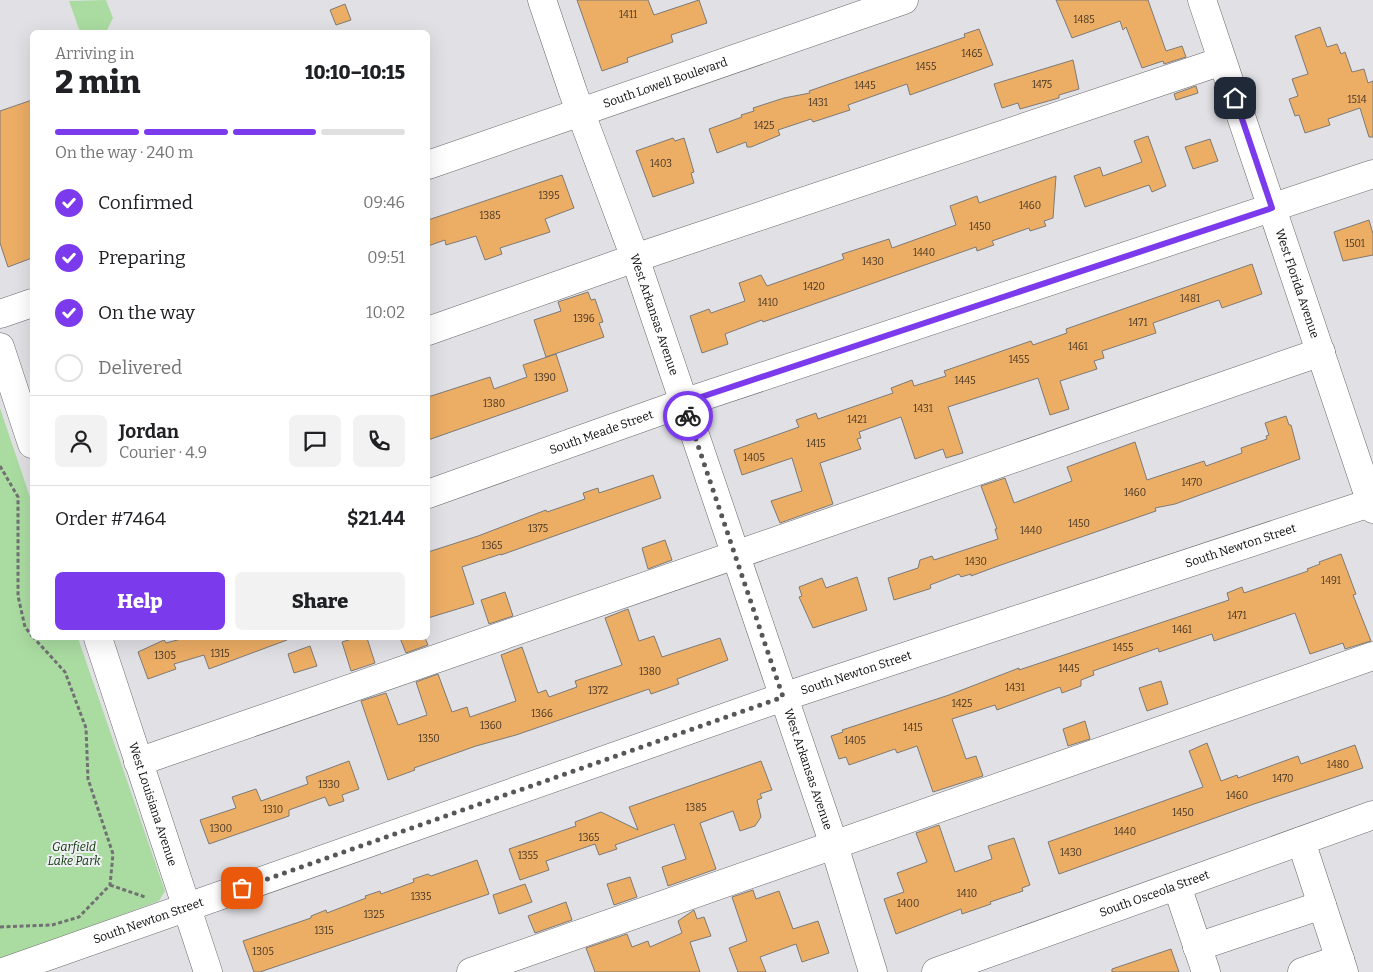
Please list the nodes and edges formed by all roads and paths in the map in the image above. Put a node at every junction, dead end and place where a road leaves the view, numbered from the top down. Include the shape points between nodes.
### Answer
1 (542, 0) edge
2 (904, 0) edge
3 (1202, 0) edge
4 (1222, 61) junction
5 (582, 112) junction
6 (430, 164) edge
7 (1373, 174) edge
8 (1272, 208) junction
9 (635, 258) junction
10 (30, 304) edge
11 (0, 314) edge
12 (430, 330) edge
13 (0, 347) edge
14 (1321, 352) junction
15 (683, 403) junction
16 (30, 438) edge
17 (0, 466) edge
18 (430, 493) edge
19 (1372, 505) edge
20 (735, 553) junction
21 (30, 633) edge
22 (36, 640) edge
23 (99, 640) edge
24 (1373, 656) edge
25 (783, 697) junction
26 (138, 762) junction
27 (1373, 815) edge
28 (1300, 841) junction
29 (834, 845) junction
30 (1177, 886) junction
31 (1322, 905) junction
32 (186, 908) junction
33 (0, 927) edge
34 (1197, 946) junction
35 (1342, 965) edge
36 (3, 972) edge
37 (208, 972) edge
38 (471, 972) edge
39 (873, 972) edge
40 (936, 972) edge
41 (1206, 972) edge
42 (1302, 972) edge

1 - 5 street, West Arkansas Avenue
2 - 5 street, South Lowell Boulevard
3 - 4 street, West Florida Avenue
4 - 8 street, West Florida Avenue
4 - 9 street
5 - 6 street, South Lowell Boulevard
5 - 9 street, West Arkansas Avenue
7 - 8 street, South Meade Street
8 - 14 street, West Florida Avenue
8 - 15 street, South Meade Street
9 - 12 street
9 - 15 street, West Arkansas Avenue
10 - 11 street
13 - 16 street
14 - 19 street, West Florida Avenue
14 - 20 street
15 - 18 street, South Meade Street
15 - 20 street, West Arkansas Avenue
17 - 21 path via 18,497 18,596 25,627
19 - 25 street, South Newton Street
20 - 25 street, West Arkansas Avenue
20 - 26 street
22 - 33 path via 65,672 86,728 88,779 114,854 110,885 79,917 52,925
23 - 26 street, West Louisiana Avenue
24 - 29 street
25 - 29 street, West Arkansas Avenue
25 - 32 street, South Newton Street
26 - 32 street, West Louisiana Avenue
27 - 28 street, South Osceola Street
28 - 30 street, South Osceola Street
28 - 31 street
29 - 38 street
29 - 39 street, West Arkansas Avenue
30 - 34 street
30 - 40 street, South Osceola Street
31 - 34 street
31 - 35 street
32 - 36 street, South Newton Street
32 - 37 street, West Louisiana Avenue
34 - 41 street
35 - 42 street

